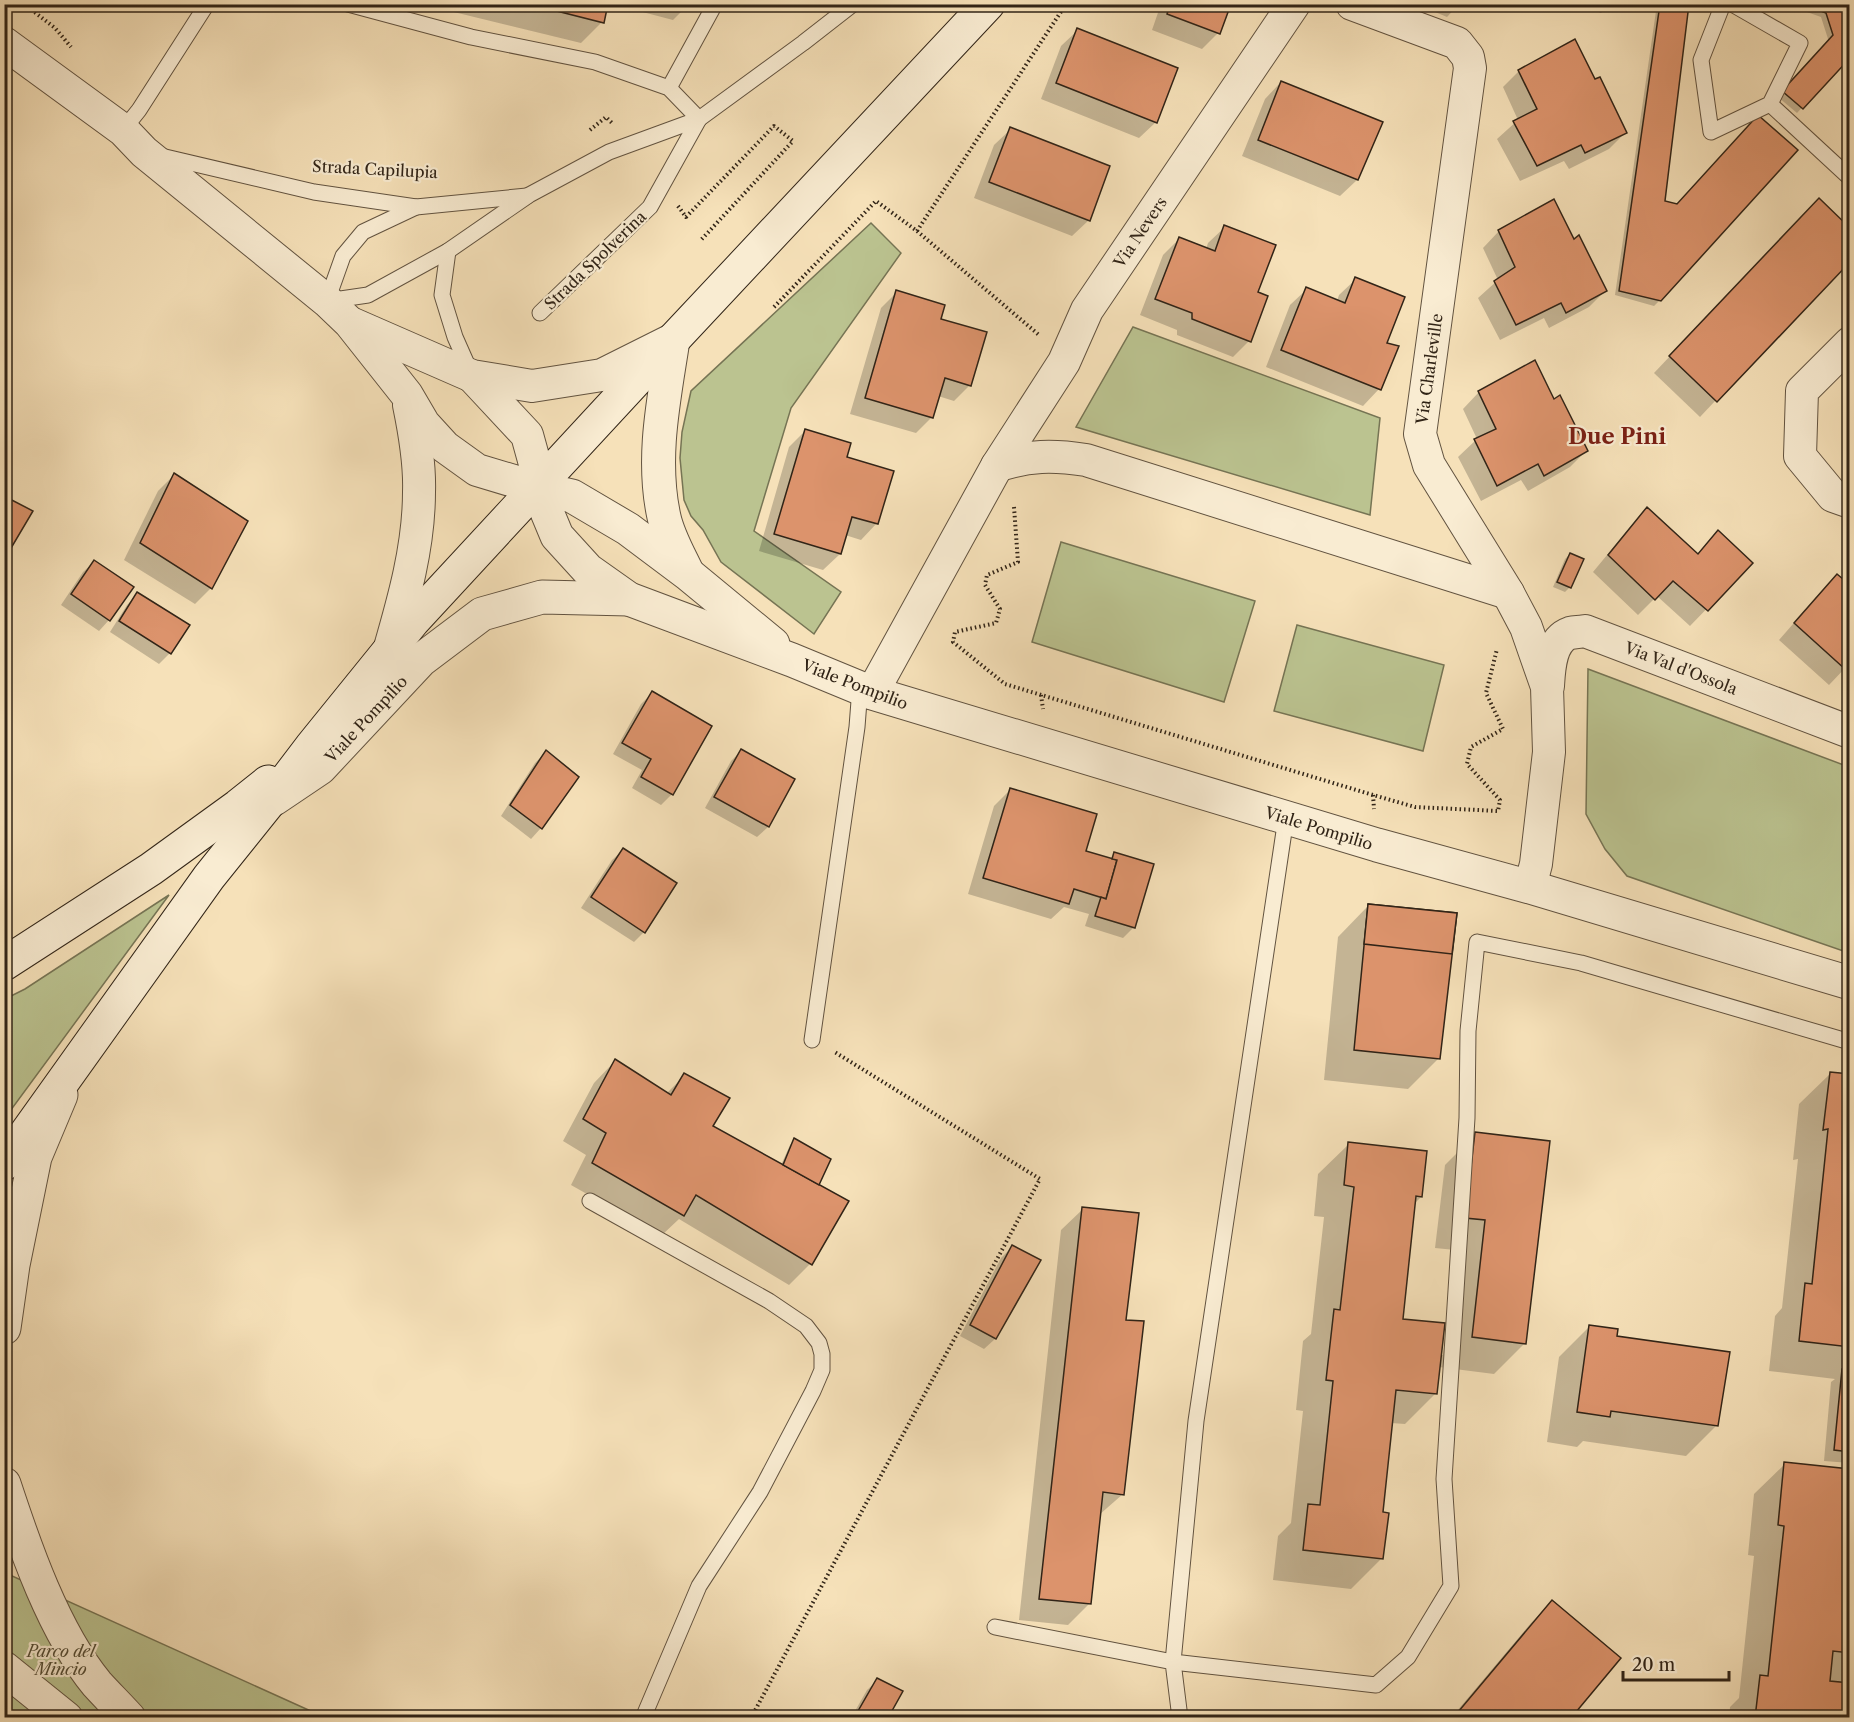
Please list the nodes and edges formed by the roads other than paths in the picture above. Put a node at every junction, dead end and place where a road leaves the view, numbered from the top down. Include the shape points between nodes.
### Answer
1 (207, 4) edge
2 (348, 4) edge
3 (715, 4) edge
4 (853, 4) edge
5 (988, 4) edge
6 (1293, 4) edge
7 (1352, 4) edge
8 (1723, 4) edge
9 (1732, 4) edge
10 (4, 43) edge
11 (669, 88) junction
12 (1770, 104) junction
13 (699, 119) junction
14 (133, 141) junction
15 (1850, 178) edge
16 (529, 195) junction
17 (416, 207) junction
18 (448, 251) junction
19 (327, 301) junction
20 (540, 312) dead end
21 (350, 323) junction
22 (673, 340) junction
23 (1850, 343) edge
24 (472, 376) junction
25 (407, 395) junction
26 (1004, 464) junction
27 (537, 488) junction
28 (1841, 499) edge
29 (688, 574) junction
30 (629, 599) junction
31 (1513, 603) junction
32 (389, 652) junction
33 (792, 660) junction
34 (1547, 687) junction
35 (866, 691) junction
36 (1850, 732) edge
37 (310, 747) junction
38 (270, 801) junction
39 (1286, 818) junction
40 (1530, 888) junction
41 (4, 964) edge
42 (1850, 983) edge
43 (812, 1040) dead end
44 (1850, 1042) edge
45 (72, 1069) junction
46 (4, 1164) edge
47 (590, 1201) dead end
48 (4, 1328) edge
49 (4, 1484) edge
50 (995, 1627) dead end
51 (1173, 1662) junction
52 (4, 1668) edge
53 (66, 1718) edge
54 (129, 1718) edge
55 (643, 1718) edge
56 (1180, 1718) edge

1 - 14 lane via 139,110
2 - 11 lane via 471,37 596,62
3 - 11 lane
4 - 13 lane
5 - 22 street
6 - 26 street, Via Nevers via 1087,310 1064,362
7 - 31 street, Via Charleville via 1457,43 1468,57 1470,68 1420,434 1429,465
8 - 12 lane via 1701,60 1711,132
9 - 12 lane via 1800,43
10 - 14 street
11 - 13 lane
12 - 15 lane
13 - 16 lane via 609,153
13 - 20 lane, Strada Spolverina via 650,207
14 - 17 lane via 314,192
14 - 19 street
16 - 17 lane
16 - 18 lane
17 - 19 lane via 363,232 342,256
18 - 19 lane via 368,295
18 - 24 lane via 442,295
19 - 21 street
21 - 24 street
21 - 25 street
22 - 24 street via 602,375 532,386
22 - 27 street
22 - 29 street, Viale Pompilio via 658,440 657,474 664,519
23 - 28 street via 1802,391 1800,456
24 - 27 street via 527,435
25 - 27 street via 424,424 445,447 477,470
25 - 32 street via 420,492 411,568
26 - 31 street via 1048,456 1086,460
26 - 35 street, Via Nevers
27 - 29 street, Viale Pompilio via 586,502
27 - 30 street, Viale Pompilio via 557,536 588,570
27 - 32 street
29 - 33 street, Viale Pompilio
30 - 33 street, Viale Pompilio
30 - 38 street, Viale Pompilio via 542,597 482,614 421,660 320,768
31 - 34 street, Via Charleville via 1526,627
32 - 37 street
33 - 35 street, Viale Pompilio
34 - 36 street, Via Val d'Ossola via 1559,641 1568,633 1585,631
34 - 40 street, Via Charleville via 1549,752
35 - 39 street, Viale Pompilio
35 - 43 lane via 857,728
37 - 38 street
37 - 41 street via 151,869
38 - 45 street via 208,877
39 - 40 street, Viale Pompilio
39 - 51 lane via 1196,1421
40 - 42 street, Viale Pompilio
44 - 51 lane via 1581,963 1477,942 1468,1031 1467,1118 1444,1479 1451,1586 1408,1657 1376,1685
45 - 46 street
45 - 48 street via 35,1157
47 - 55 lane via 769,1301 806,1326 822,1354 822,1370 813,1391 760,1492 699,1586
49 - 54 street via 23,1542 65,1635 96,1682
50 - 51 lane
51 - 56 lane
52 - 53 street

